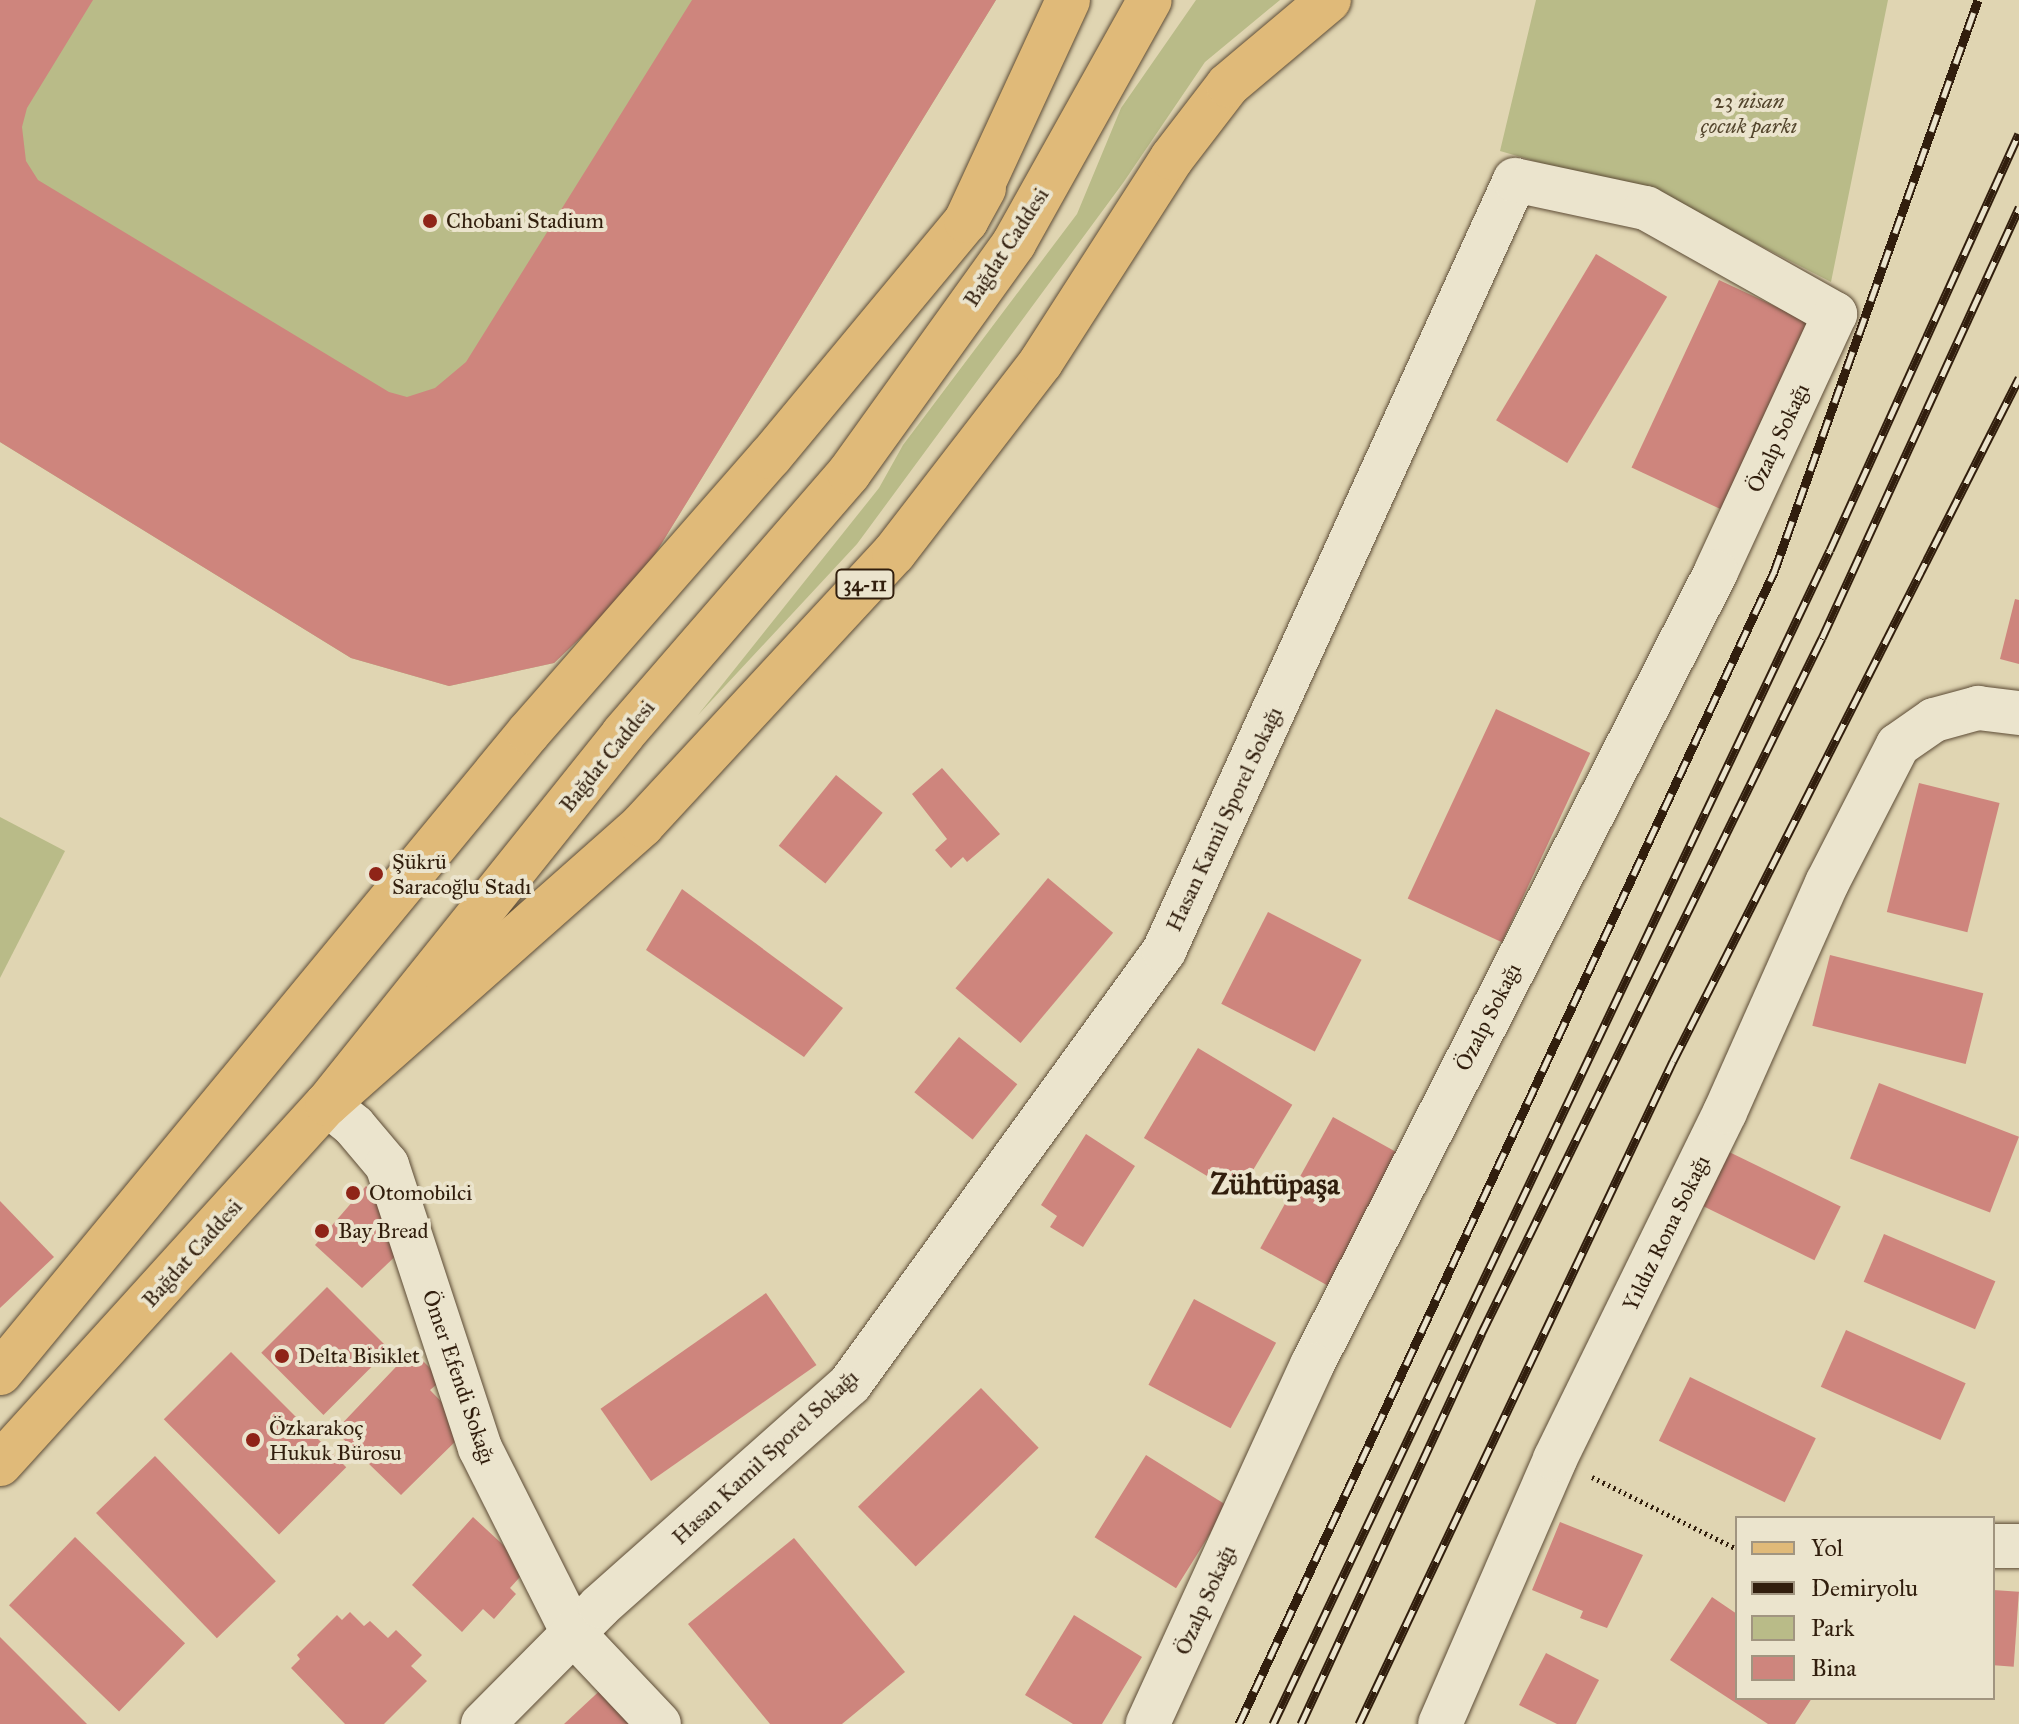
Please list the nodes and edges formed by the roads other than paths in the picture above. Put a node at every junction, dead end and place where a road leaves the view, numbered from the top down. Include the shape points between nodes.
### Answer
1 (1068, 0) edge
2 (1085, 0) edge
3 (1150, 0) edge
4 (1329, 0) edge
5 (966, 221) junction
6 (1835, 314) joint
7 (2019, 713) edge
8 (327, 1104) junction
9 (0, 1373) edge
10 (0, 1464) edge
11 (1995, 1546) edge
12 (2019, 1546) edge
13 (573, 1633) junction
14 (483, 1724) edge
15 (659, 1724) edge
16 (1148, 1724) edge
17 (1440, 1724) edge

1 - 5 main road
2 - 5 main road
3 - 8 main road, Bağdat Caddesi via 1014,243 849,473 623,734
4 - 8 main road, 34-11 via 1219,97 1172,158 1041,362 894,553 642,825
5 - 9 main road via 770,457 529,732
6 - 13 street, Hasan Kamil Sporel Sokağı via 1646,208 1515,180 1164,951 850,1384
6 - 16 street, Özalp Sokağı via 1716,572 1312,1365
7 - 17 street, Yıldız Rona Sokağı via 1978,708 1934,720 1898,745 1827,883 1725,1112 1555,1459
8 - 10 main road, Bağdat Caddesi
8 - 13 street, Ömer Efendi Sokağı via 387,1165 480,1448
11 - 12 street
13 - 14 street
13 - 15 street, Ömer Efendi Sokağı

